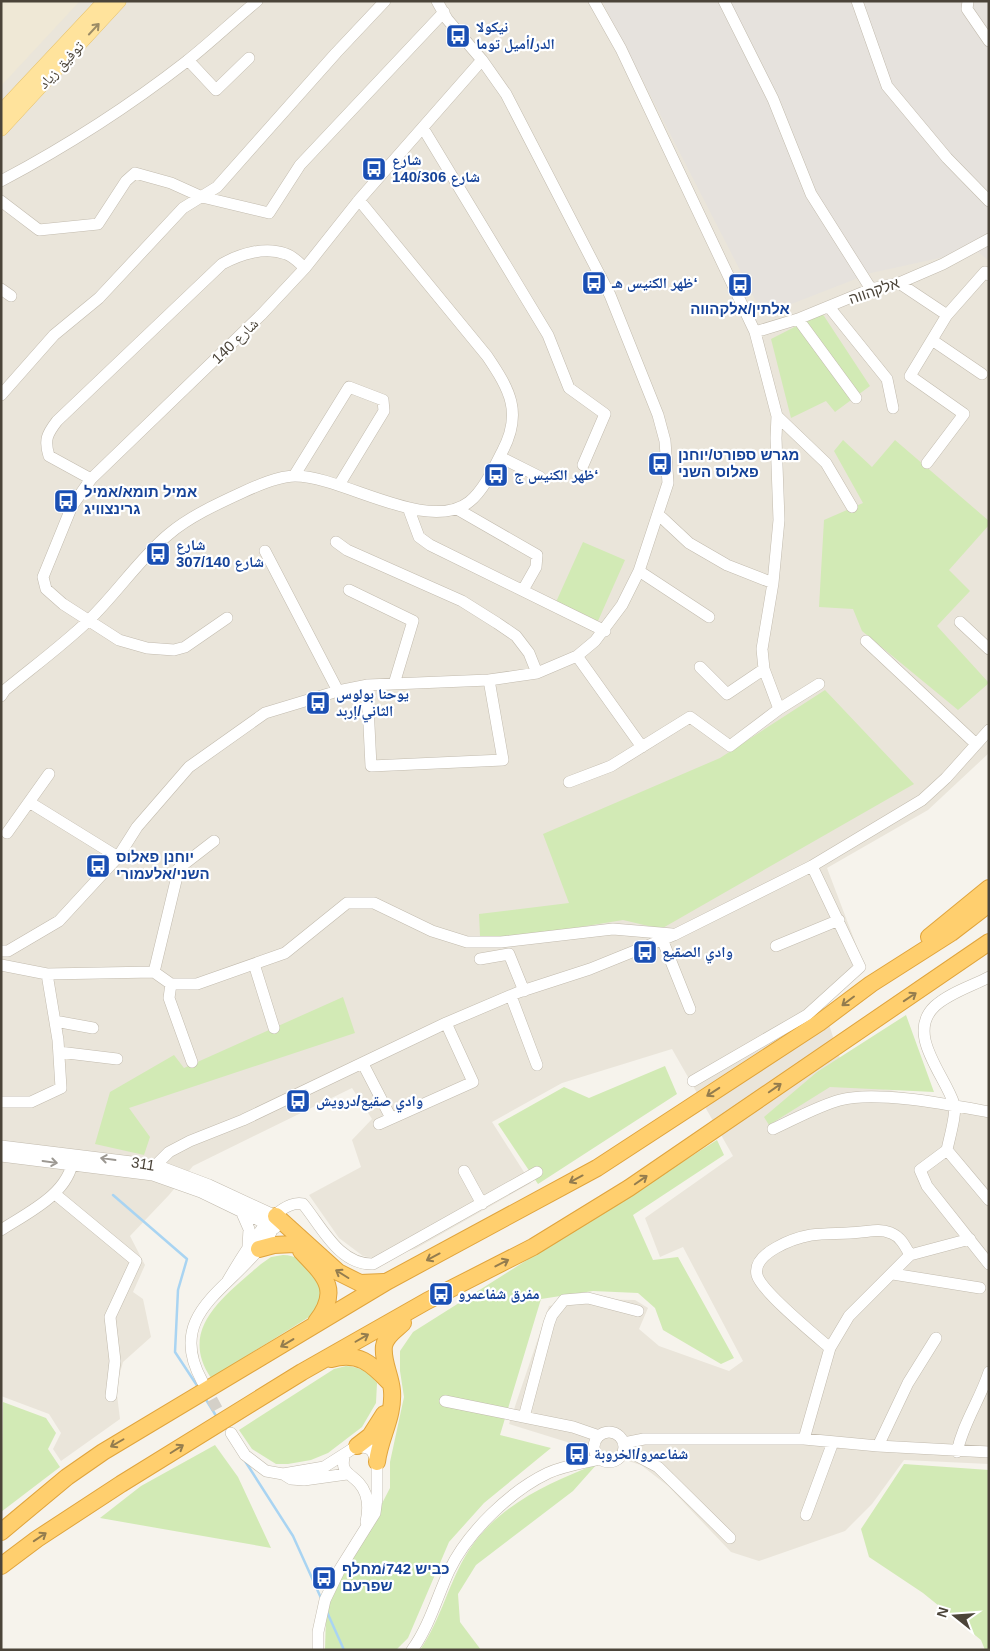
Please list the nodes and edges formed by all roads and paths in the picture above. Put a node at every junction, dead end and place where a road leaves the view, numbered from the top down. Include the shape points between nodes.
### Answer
1 (105, 1) edge
2 (120, 1) edge
3 (257, 1) edge
4 (385, 1) edge
5 (437, 1) edge
6 (594, 1) edge
7 (724, 1) edge
8 (857, 1) edge
9 (968, 1) edge
10 (444, 12) junction
11 (989, 41) edge
12 (249, 58) dead end
13 (188, 60) junction
14 (482, 60) junction
15 (1, 112) edge
16 (423, 128) junction
17 (1, 129) edge
18 (1, 181) edge
19 (202, 197) junction
20 (359, 200) junction
21 (1, 201) edge
22 (989, 201) edge
23 (989, 239) edge
24 (305, 268) junction
25 (989, 275) edge
26 (899, 283) junction
27 (1, 289) edge
28 (871, 289) junction
29 (11, 296) dead end
30 (829, 307) junction
31 (947, 315) junction
32 (798, 319) junction
33 (754, 332) junction
34 (932, 340) junction
35 (982, 374) dead end
36 (1, 395) edge
37 (856, 398) dead end
38 (893, 408) dead end
39 (778, 416) junction
40 (500, 457) junction
41 (927, 463) dead end
42 (583, 465) dead end
43 (294, 476) junction
44 (540, 477) dead end
45 (91, 479) junction
46 (339, 485) junction
47 (852, 507) dead end
48 (457, 509) junction
49 (409, 510) junction
50 (659, 515) junction
51 (336, 542) dead end
52 (265, 551) dead end
53 (639, 571) junction
54 (773, 583) junction
55 (349, 590) dead end
56 (523, 590) junction
57 (709, 617) dead end
58 (228, 618) dead end
59 (89, 620) junction
60 (960, 622) dead end
61 (605, 631) junction
62 (866, 641) dead end
63 (989, 649) edge
64 (577, 656) junction
65 (700, 667) dead end
66 (764, 669) junction
67 (537, 673) junction
68 (489, 680) junction
69 (394, 684) junction
70 (819, 684) dead end
71 (367, 686) junction
72 (338, 691) junction
73 (1, 696) edge
74 (779, 709) junction
75 (989, 730) edge
76 (976, 744) junction
77 (642, 747) junction
78 (49, 774) dead end
79 (569, 782) dead end
80 (29, 802) junction
81 (6, 833) dead end
82 (214, 841) dead end
83 (118, 857) junction
84 (812, 866) junction
85 (989, 888) edge
86 (989, 904) edge
87 (839, 920) junction
88 (674, 934) junction
89 (662, 939) junction
90 (989, 942) edge
91 (776, 946) dead end
92 (1, 952) edge
93 (480, 959) dead end
94 (254, 964) junction
95 (1, 965) edge
96 (154, 972) junction
97 (47, 974) junction
98 (989, 977) edge
99 (171, 984) junction
100 (871, 984) junction
101 (524, 991) junction
102 (511, 996) junction
103 (690, 1009) dead end
104 (55, 1021) junction
105 (446, 1024) junction
106 (94, 1028) dead end
107 (274, 1028) dead end
108 (59, 1052) junction
109 (117, 1059) dead end
110 (192, 1062) dead end
111 (363, 1064) junction
112 (537, 1065) dead end
113 (693, 1081) dead end
114 (1, 1102) edge
115 (955, 1106) junction
116 (989, 1112) edge
117 (391, 1118) junction
118 (379, 1124) dead end
119 (773, 1129) dead end
120 (1, 1146) edge
121 (947, 1150) junction
122 (1, 1156) edge
123 (73, 1160) junction
124 (155, 1170) junction
125 (464, 1171) dead end
126 (536, 1172) dead end
127 (55, 1194) junction
128 (989, 1200) edge
129 (482, 1204) junction
130 (242, 1212) junction
131 (272, 1222) junction
132 (1, 1230) edge
133 (970, 1239) junction
134 (294, 1244) junction
135 (253, 1250) junction
136 (910, 1255) junction
137 (989, 1264) edge
138 (893, 1274) junction
139 (388, 1281) junction
140 (980, 1288) dead end
141 (427, 1301) junction
142 (638, 1311) dead end
143 (312, 1328) junction
144 (936, 1338) dead end
145 (830, 1348) junction
146 (302, 1372) junction
147 (989, 1372) edge
148 (202, 1381) tunnel mouth
149 (391, 1384) junction
150 (111, 1396) dead end
151 (445, 1401) dead end
152 (391, 1404) junction
153 (524, 1417) junction
154 (231, 1433) tunnel mouth
155 (599, 1436) junction
156 (804, 1439) junction
157 (833, 1442) junction
158 (624, 1446) junction
159 (878, 1446) junction
160 (351, 1450) junction
161 (957, 1452) junction
162 (989, 1452) edge
163 (600, 1459) junction
164 (376, 1466) junction
165 (283, 1474) junction
166 (347, 1474) junction
167 (358, 1481) junction
168 (806, 1515) dead end
169 (366, 1527) junction
170 (1, 1532) edge
171 (730, 1538) dead end
172 (1, 1566) edge
173 (318, 1650) edge
174 (412, 1650) edge

1 - 15 main road, توفيق زياد
17 -> 2 main road, توفيق زياد
3 - 13 street
4 - 19 street via 217,187
5 - 10 street
6 - 33 street via 621,48
7 - 28 street via 773,99 811,194
8 - 22 street via 887,86 947,158
9 - 11 street via 967,9
10 - 14 street
10 - 19 street via 300,165 268,212
12 - 13 street via 216,90
13 - 18 street via 84,135
14 - 16 street, شارع 140
14 - 50 street via 506,94 610,295 635,354 665,440 668,483
16 - 20 street, شارع 140
16 - 42 street via 548,335 569,388 605,414
19 - 21 street via 172,183 135,173 126,181 98,224 39,230
19 - 36 street via 184,208 99,298 54,335
20 - 24 street, شارع 140
20 - 40 street via 504,381 514,417
23 - 26 street, אלקהווה
24 - 45 street, شارع 140 via 262,314
24 - 45 street via 288,254 278,252 252,252 222,264 57,421 46,435 49,456
25 - 31 street via 985,272
26 - 28 street, אלקהווה
26 - 31 street
27 - 29 street
28 - 30 street, אלקהווה
30 - 32 street, אלקהווה
30 - 38 street via 887,379
31 - 34 street
32 - 33 street, אלקהווה
32 - 37 street
33 - 39 street
34 - 35 street
34 - 41 street via 910,376 964,414
39 - 47 street via 826,463
39 - 54 street via 779,520
40 - 44 street
40 - 48 street via 470,502
43 - 46 street
43 - 46 street via 349,387 383,400 384,411
43 - 59 street via 243,492 169,534
45 - 59 street, شارع 140 via 72,506 43,577 46,589
46 - 49 street
48 - 49 street
48 - 56 street via 537,555 536,567
49 - 56 street via 419,537 430,545
50 - 53 street
50 - 54 street via 689,542 720,561
51 - 67 street via 347,550 462,601 497,623 516,636 529,653
52 - 72 street
53 - 57 street
53 - 61 street
54 - 66 street via 762,649
55 - 69 street via 413,621
56 - 61 street
58 - 59 street, شارع 140 via 185,647 174,650 147,648 119,640
59 - 73 street
60 - 63 street
61 - 64 street
62 - 76 street
64 - 67 street
64 - 77 street
65 - 66 street via 728,694
66 - 74 street
67 - 68 street
68 - 69 street
68 - 71 street via 503,760 371,766
69 - 71 street
70 - 74 street
71 - 72 street
72 - 83 street via 265,713 189,767 137,827
74 - 77 street via 730,746 690,717
75 - 76 street
76 - 84 street via 922,800
77 - 79 street via 611,766
78 - 80 street
80 - 81 street
80 - 83 street
82 - 96 street via 179,868
83 - 92 street via 60,922
84 - 87 street
84 - 88 street
85 - 100 highway
86 - 100 highway via 951,933
87 - 91 street
87 - 113 street via 860,968 807,1015
88 - 89 street
88 - 94 street via 613,930 501,942 467,942 432,931 374,904 347,903 285,953
89 - 101 street via 590,969
89 - 103 street
141 -> 90 highway via 534,1247 629,1188
93 - 101 street via 509,954
94 - 99 street via 197,984
94 - 107 street
95 - 97 street
96 - 97 street
96 - 99 street
97 - 104 street
98 - 115 street via 936,1005 925,1016 929,1053
99 - 110 street via 168,998
100 -> 139 highway via 819,1023 597,1168
101 - 102 street
102 - 105 street
102 - 112 street
104 - 106 street
104 - 108 street
105 - 111 street
105 - 117 street via 473,1082
108 - 109 street
108 - 114 street via 61,1088 31,1102
111 - 117 street
111 - 124 street via 190,1141 169,1152
115 - 116 street
115 - 119 street via 855,1097 839,1100
115 - 121 street
117 - 118 street
120 - 123 street, 311
121 - 128 street
121 - 133 street via 920,1170 927,1186
122 -> 123 street, 311
123 - 124 street, 311
123 - 127 street
124 - 130 street, 311
124 - 131 street, 311 via 209,1185
125 - 129 street
126 - 129 street
127 - 132 street
127 - 150 street via 136,1261 110,1318 115,1361
129 - 131 street via 374,1264 350,1258 336,1247 303,1204 292,1204
130 - 131 street, 311
130 - 135 street
131 - 134 highway
131 - 135 street
139 -> 131 highway via 360,1283 346,1277
133 - 136 street
133 - 137 street
134 - 135 highway
134 - 143 highway via 321,1273 329,1288 326,1308
135 - 148 street via 201,1311 192,1329 190,1354
136 - 138 street
136 - 145 street via 902,1239 877,1229 809,1236 780,1245 762,1259 757,1268 760,1281 786,1310
138 - 140 street
138 - 145 street via 849,1316
139 - 143 highway
146 -> 141 highway
141 - 149 highway via 388,1336 384,1345
142 - 153 street via 588,1298 564,1300 549,1323
143 -> 170 highway via 103,1452 67,1477
144 - 159 street via 908,1383
145 - 156 street
146 - 149 highway via 330,1359 349,1355 369,1363
172 -> 146 highway via 121,1484
147 - 161 street via 982,1394 961,1433
149 - 152 highway
151 - 153 street
152 - 160 highway via 377,1428
152 - 164 highway via 390,1422 379,1448
153 - 155 street
154 - 165 street via 251,1462 266,1471
155 - 158 street via 614,1432 622,1438
155 - 163 street via 594,1450
156 - 157 street
156 - 158 street via 644,1439
157 - 159 street
157 - 168 street
158 - 163 street via 617,1460 608,1462
158 - 171 street via 658,1467
159 - 161 street
160 - 164 street via 368,1448
160 - 165 street via 324,1467
160 - 166 street via 343,1465
161 - 162 street
163 - 174 street via 549,1473 500,1507 480,1526 450,1568 427,1624
164 - 167 street via 371,1477
164 - 169 street via 377,1506
165 - 166 street via 291,1479 304,1480
166 - 167 street
167 - 169 street via 367,1497
169 - 173 street via 325,1600

